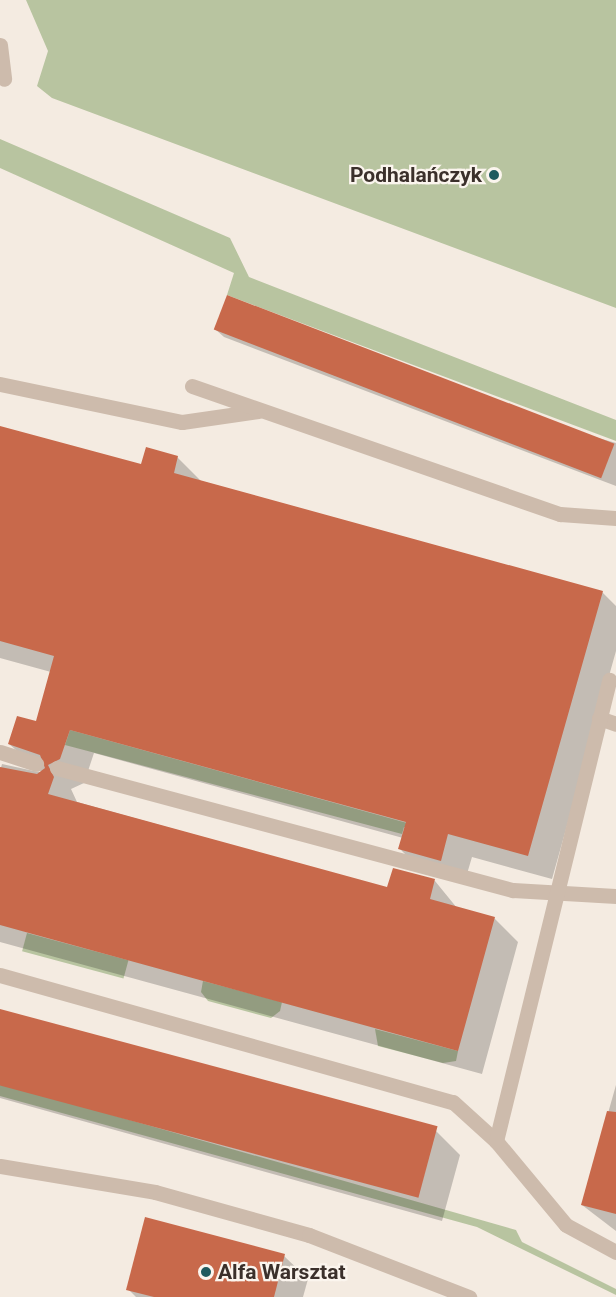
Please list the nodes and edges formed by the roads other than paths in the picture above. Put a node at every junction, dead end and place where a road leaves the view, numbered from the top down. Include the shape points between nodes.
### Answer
1 (0, 45) edge
2 (4, 79) dead end
3 (0, 384) edge
4 (192, 386) dead end
5 (261, 410) junction
6 (616, 518) edge
7 (609, 680) dead end
8 (599, 718) junction
9 (616, 724) edge
10 (0, 752) edge
11 (36, 764) dead end
12 (57, 768) dead end
13 (561, 892) junction
14 (616, 896) edge
15 (0, 975) edge
16 (496, 1141) junction
17 (0, 1166) edge
18 (616, 1252) edge
19 (470, 1297) edge

1 - 2 lane
3 - 5 lane via 182,422
4 - 5 lane
5 - 6 lane via 560,514
7 - 8 lane
8 - 9 lane
8 - 13 lane
10 - 11 lane
12 - 13 lane via 513,890
13 - 14 lane
13 - 16 lane
15 - 16 lane via 453,1102
16 - 18 lane via 566,1225
17 - 19 lane via 155,1192 309,1235

